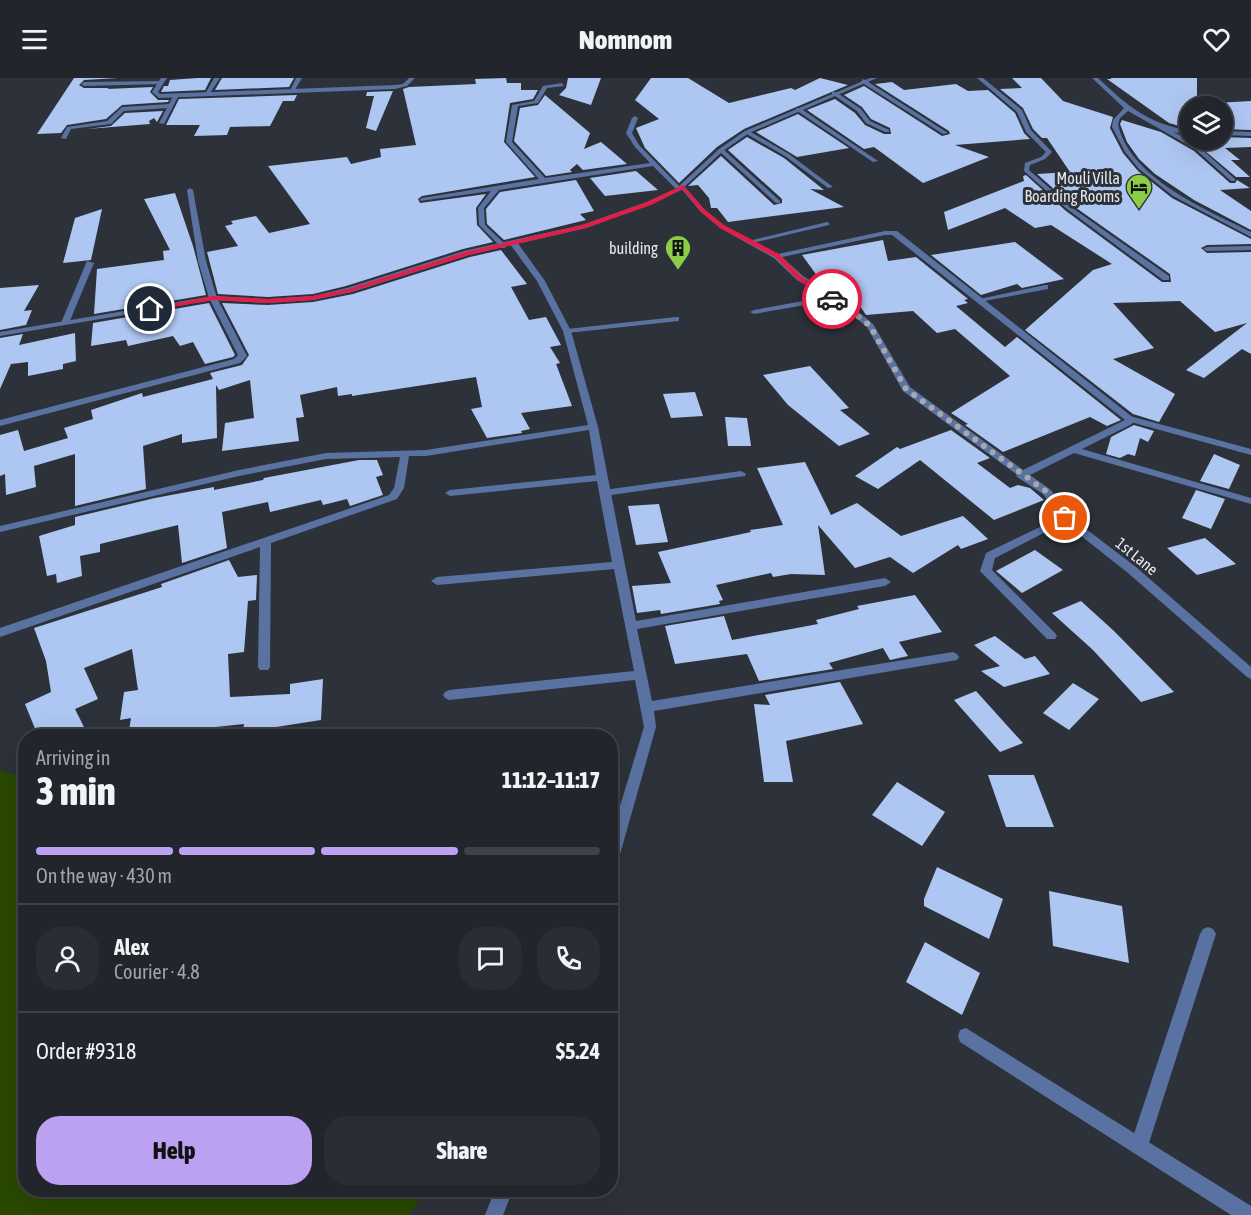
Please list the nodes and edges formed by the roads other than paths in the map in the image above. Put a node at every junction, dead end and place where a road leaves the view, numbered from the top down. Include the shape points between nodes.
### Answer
1 (217, 78) edge
2 (299, 78) edge
3 (412, 78) edge
4 (874, 78) edge
5 (980, 78) edge
6 (1095, 78) edge
7 (162, 81) edge
8 (863, 81) junction
9 (84, 84) dead end
10 (562, 85) dead end
11 (291, 92) junction
12 (834, 93) junction
13 (176, 95) junction
14 (206, 95) junction
15 (170, 106) junction
16 (1127, 108) junction
17 (798, 109) junction
18 (635, 118) dead end
19 (162, 123) dead end
20 (1164, 128) junction
21 (887, 131) dead end
22 (1179, 131) edge
23 (747, 132) junction
24 (945, 133) dead end
25 (1233, 134) edge
26 (1250, 135) edge
27 (64, 138) dead end
28 (721, 150) junction
29 (875, 161) dead end
30 (654, 164) junction
31 (543, 180) junction
32 (1233, 180) dead end
33 (830, 187) dead end
34 (497, 188) junction
35 (681, 188) junction
36 (190, 190) dead end
37 (422, 200) dead end
38 (778, 202) dead end
39 (827, 224) dead end
40 (1251, 235) edge
41 (752, 241) junction
42 (508, 245) junction
43 (1251, 248) edge
44 (1207, 249) dead end
45 (777, 256) junction
46 (90, 263) dead end
47 (1166, 278) dead end
48 (1045, 287) dead end
49 (213, 298) junction
50 (831, 298) junction
51 (979, 300) junction
52 (754, 312) dead end
53 (676, 319) dead end
54 (65, 323) junction
55 (567, 331) junction
56 (0, 334) edge
57 (1130, 419) junction
58 (0, 423) edge
59 (593, 427) junction
60 (1071, 449) junction
61 (1251, 452) edge
62 (405, 454) junction
63 (741, 474) dead end
64 (1021, 475) junction
65 (601, 478) junction
66 (450, 493) dead end
67 (604, 494) junction
68 (1251, 501) edge
69 (1065, 518) junction
70 (0, 529) edge
71 (266, 540) junction
72 (619, 565) junction
73 (436, 580) dead end
74 (885, 582) dead end
75 (632, 626) junction
76 (0, 633) edge
77 (1051, 636) dead end
78 (953, 657) dead end
79 (264, 667) dead end
80 (1251, 674) edge
81 (641, 675) junction
82 (450, 695) dead end
83 (647, 707) junction
84 (618, 837) edge
85 (1208, 934) dead end
86 (966, 1036) dead end
87 (1139, 1146) junction
88 (501, 1197) edge
89 (494, 1215) edge
90 (1248, 1215) edge

1 - 14 street
2 - 11 street
3 - 11 street via 395,87
4 - 8 street
5 - 47 street via 1020,111 1028,132 1049,152 1027,164 1026,170 1069,208
6 - 16 street
7 - 9 street
7 - 13 street via 156,94
8 - 12 street
8 - 24 street
10 - 31 street via 545,87 536,102 515,105 509,142
11 - 14 street
12 - 17 street
12 - 21 street via 859,110 868,122
13 - 14 street
13 - 15 street
15 - 19 street
15 - 27 street via 122,109 109,123 69,128
16 - 20 street
16 - 40 street via 1119,116 1116,128 1123,147 1141,168 1183,199
17 - 23 street
17 - 29 street
18 - 30 street, 1st Lane via 629,133
20 - 22 street
20 - 32 street via 1197,148
23 - 28 street
23 - 33 street
25 - 26 street
28 - 35 street
28 - 38 street
30 - 31 street
30 - 35 street, 1st Lane
31 - 34 street
34 - 37 street
34 - 42 street via 481,208 482,225
35 - 41 street, 1st Lane via 722,226
35 - 42 street via 584,227
36 - 49 street via 202,261
39 - 41 street
41 - 45 street, 1st Lane
42 - 49 street via 467,253 313,298
42 - 55 street via 541,281
43 - 44 street
45 - 50 street, 1st Lane via 800,278
45 - 51 street via 894,233
46 - 54 street
48 - 51 street
49 - 54 street
49 - 58 street via 243,356 237,362
50 - 52 street
50 - 64 street, 1st Lane via 870,326 906,389
51 - 57 street
53 - 55 street
54 - 56 street
55 - 59 street
57 - 60 street
57 - 61 street
59 - 62 street
59 - 65 street
60 - 64 street
60 - 68 street
62 - 70 street via 326,456
62 - 71 street via 399,488 393,496
63 - 67 street
64 - 69 street, 1st Lane via 1047,492
65 - 66 street
65 - 67 street
67 - 72 street
69 - 77 street via 990,556 986,571
69 - 80 street, 1st Lane via 1132,570
71 - 76 street
71 - 79 street
72 - 73 street
72 - 75 street
74 - 75 street
75 - 81 street
78 - 83 street
81 - 82 street
81 - 83 street
83 - 84 street via 650,727
85 - 87 street
86 - 87 street
87 - 90 street
88 - 89 street

